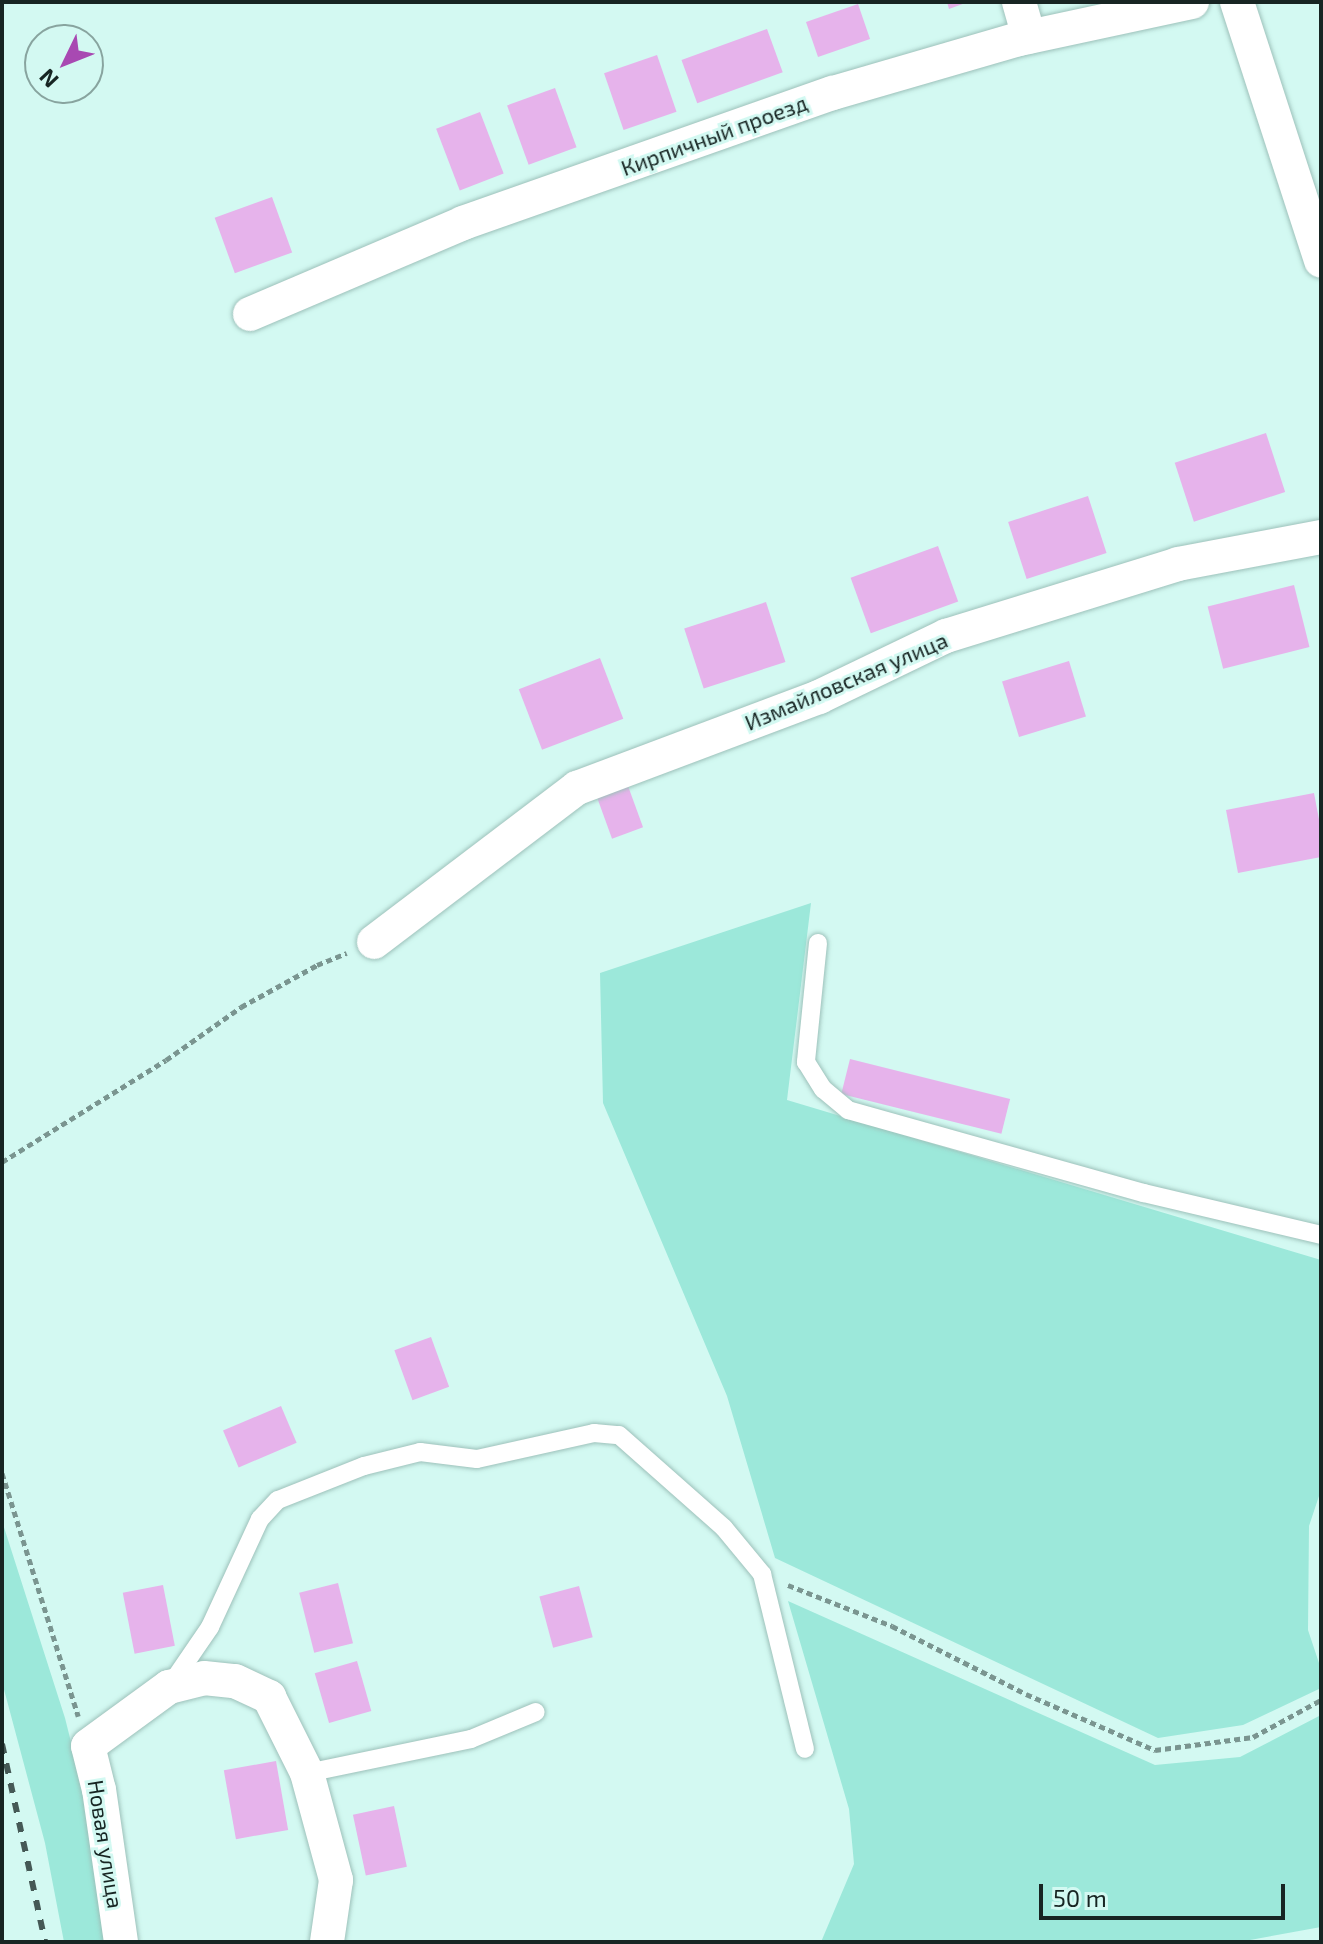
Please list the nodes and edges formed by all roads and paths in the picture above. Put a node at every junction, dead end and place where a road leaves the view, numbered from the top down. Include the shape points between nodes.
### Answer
1 (1019, 2) edge
2 (1192, 2) edge
3 (1237, 2) edge
4 (1029, 37) junction
5 (1321, 261) edge
6 (250, 314) dead end
7 (1321, 537) edge
8 (374, 942) joint
9 (818, 943) dead end
10 (2, 1162) edge
11 (1321, 1235) edge
12 (2, 1473) edge
13 (762, 1574) junction
14 (169, 1687) junction
15 (1321, 1700) edge
16 (536, 1712) dead end
17 (88, 1746) junction
18 (805, 1749) dead end
19 (307, 1773) junction
20 (121, 1942) edge
21 (327, 1942) edge

1 - 4 street
2 - 4 street, Кирпичный проезд
3 - 5 street
4 - 6 street, Кирпичный проезд via 833,93 463,223
7 - 8 street, Измайловская улица via 1178,564 946,636 819,697 577,788
8 - 10 path via 317,965 241,1007
9 - 11 lane via 806,1062 823,1089 848,1110 1144,1193
12 - 17 path
13 - 14 lane via 724,1528 619,1435 594,1433 477,1459 420,1452 364,1466 278,1500 260,1519 210,1627
13 - 15 path via 892,1626 1026,1694 1155,1750 1253,1737
13 - 18 lane
14 - 17 street
14 - 19 street via 204,1678 235,1681 269,1697
16 - 19 lane via 471,1739
17 - 20 street, Новая улица
19 - 21 street via 336,1880

